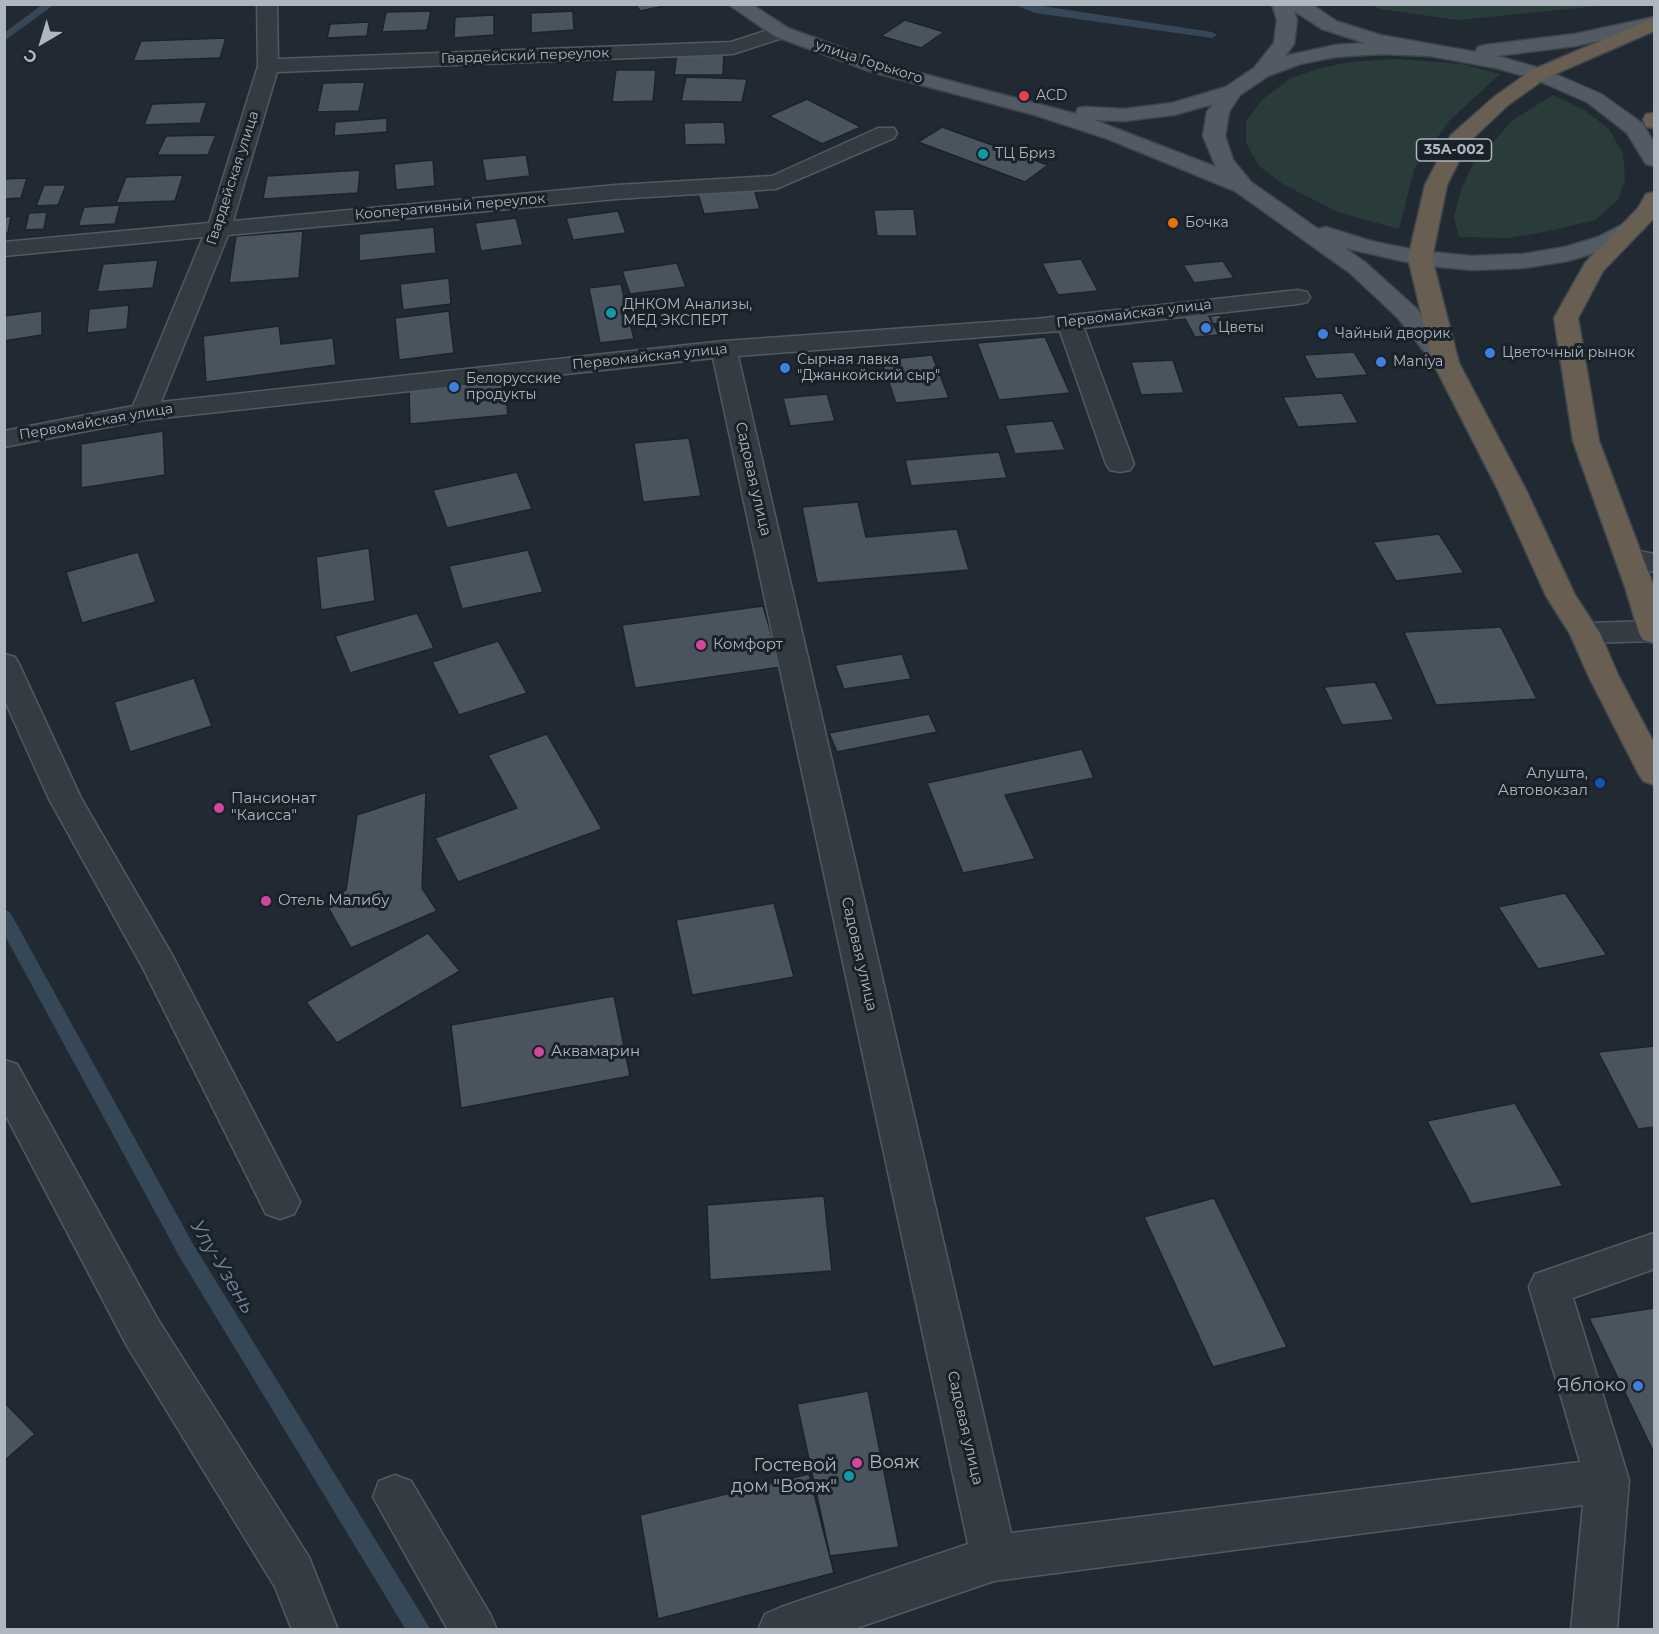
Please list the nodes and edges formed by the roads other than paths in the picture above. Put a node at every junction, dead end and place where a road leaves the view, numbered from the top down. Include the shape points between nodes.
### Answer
1 (267, 4) edge
2 (737, 4) edge
3 (1282, 4) edge
4 (1297, 4) edge
5 (1654, 23) edge
6 (781, 32) junction
7 (1428, 50) junction
8 (1457, 53) junction
9 (268, 66) junction
10 (1261, 72) junction
11 (1539, 74) junction
12 (1233, 91) junction
13 (1043, 110) junction
14 (886, 133) dead end
15 (1654, 159) edge
16 (1243, 187) junction
17 (1654, 199) edge
18 (1275, 211) junction
19 (1635, 225) junction
20 (219, 228) junction
21 (4, 249) edge
22 (1420, 258) junction
23 (1299, 297) dead end
24 (1069, 322) junction
25 (723, 349) junction
26 (1446, 363) junction
27 (144, 412) junction
28 (4, 439) edge
29 (1120, 464) dead end
30 (1642, 560) edge
31 (1654, 632) edge
32 (1585, 633) junction
33 (4, 664) edge
34 (1654, 772) edge
35 (4, 1075) edge
36 (280, 1202) dead end
37 (1654, 1251) edge
38 (1607, 1480) junction
39 (395, 1497) dead end
40 (994, 1558) junction
41 (315, 1629) edge
42 (474, 1629) edge
43 (781, 1629) edge
44 (1594, 1629) edge

1 - 9 street, Гвардейская улица
2 - 6 main road, улица Горького
3 - 10 main road via 1287,20 1284,44
4 - 7 main road via 1344,31
5 - 8 main road, 35А-002 via 1555,43
5 - 11 highway, 35А-002
6 - 9 street, Гвардейский переулок via 733,48
6 - 13 main road, улица Горького via 891,72
7 - 8 main road, 35А-002
7 - 10 main road, 35А-002 via 1335,51
8 - 11 main road, 35А-002
9 - 20 street, Гвардейская улица
10 - 12 main road, 35А-002
11 - 15 main road, 35А-002 via 1594,98 1635,129
11 - 22 highway, 35А-002 via 1501,101 1459,140 1436,185
12 - 13 main road, улица Горького via 1174,109 1124,115
12 - 16 main road, 35А-002 via 1218,112 1214,136 1222,161
13 - 16 main road, улица Горького via 1116,134
14 - 20 street, Кооперативный переулок via 776,182 616,192
16 - 18 main road, 35А-002
17 - 19 highway, 35А-002
18 - 22 main road, 35А-002 via 1317,231 1366,247
18 - 26 main road via 1358,268 1407,313
19 - 22 main road, 35А-002 via 1606,242 1568,254 1523,261 1472,263
19 - 30 highway, 35А-002 via 1593,268 1566,318 1586,441
20 - 21 street, Кооперативный переулок
20 - 27 street, Гвардейская улица
22 - 26 highway, 35А-002
23 - 24 street, Первомайская улица
24 - 25 street, Первомайская улица
24 - 29 street
25 - 27 street, Первомайская улица
25 - 40 street, Садовая улица
26 - 32 highway via 1561,596
27 - 28 street, Первомайская улица
30 - 31 highway
31 - 32 street
32 - 34 highway
33 - 36 street via 65,799 158,963
35 - 41 street via 142,1332 293,1573
37 - 38 street via 1549,1287
38 - 40 street
38 - 44 street
39 - 42 street
40 - 43 street

